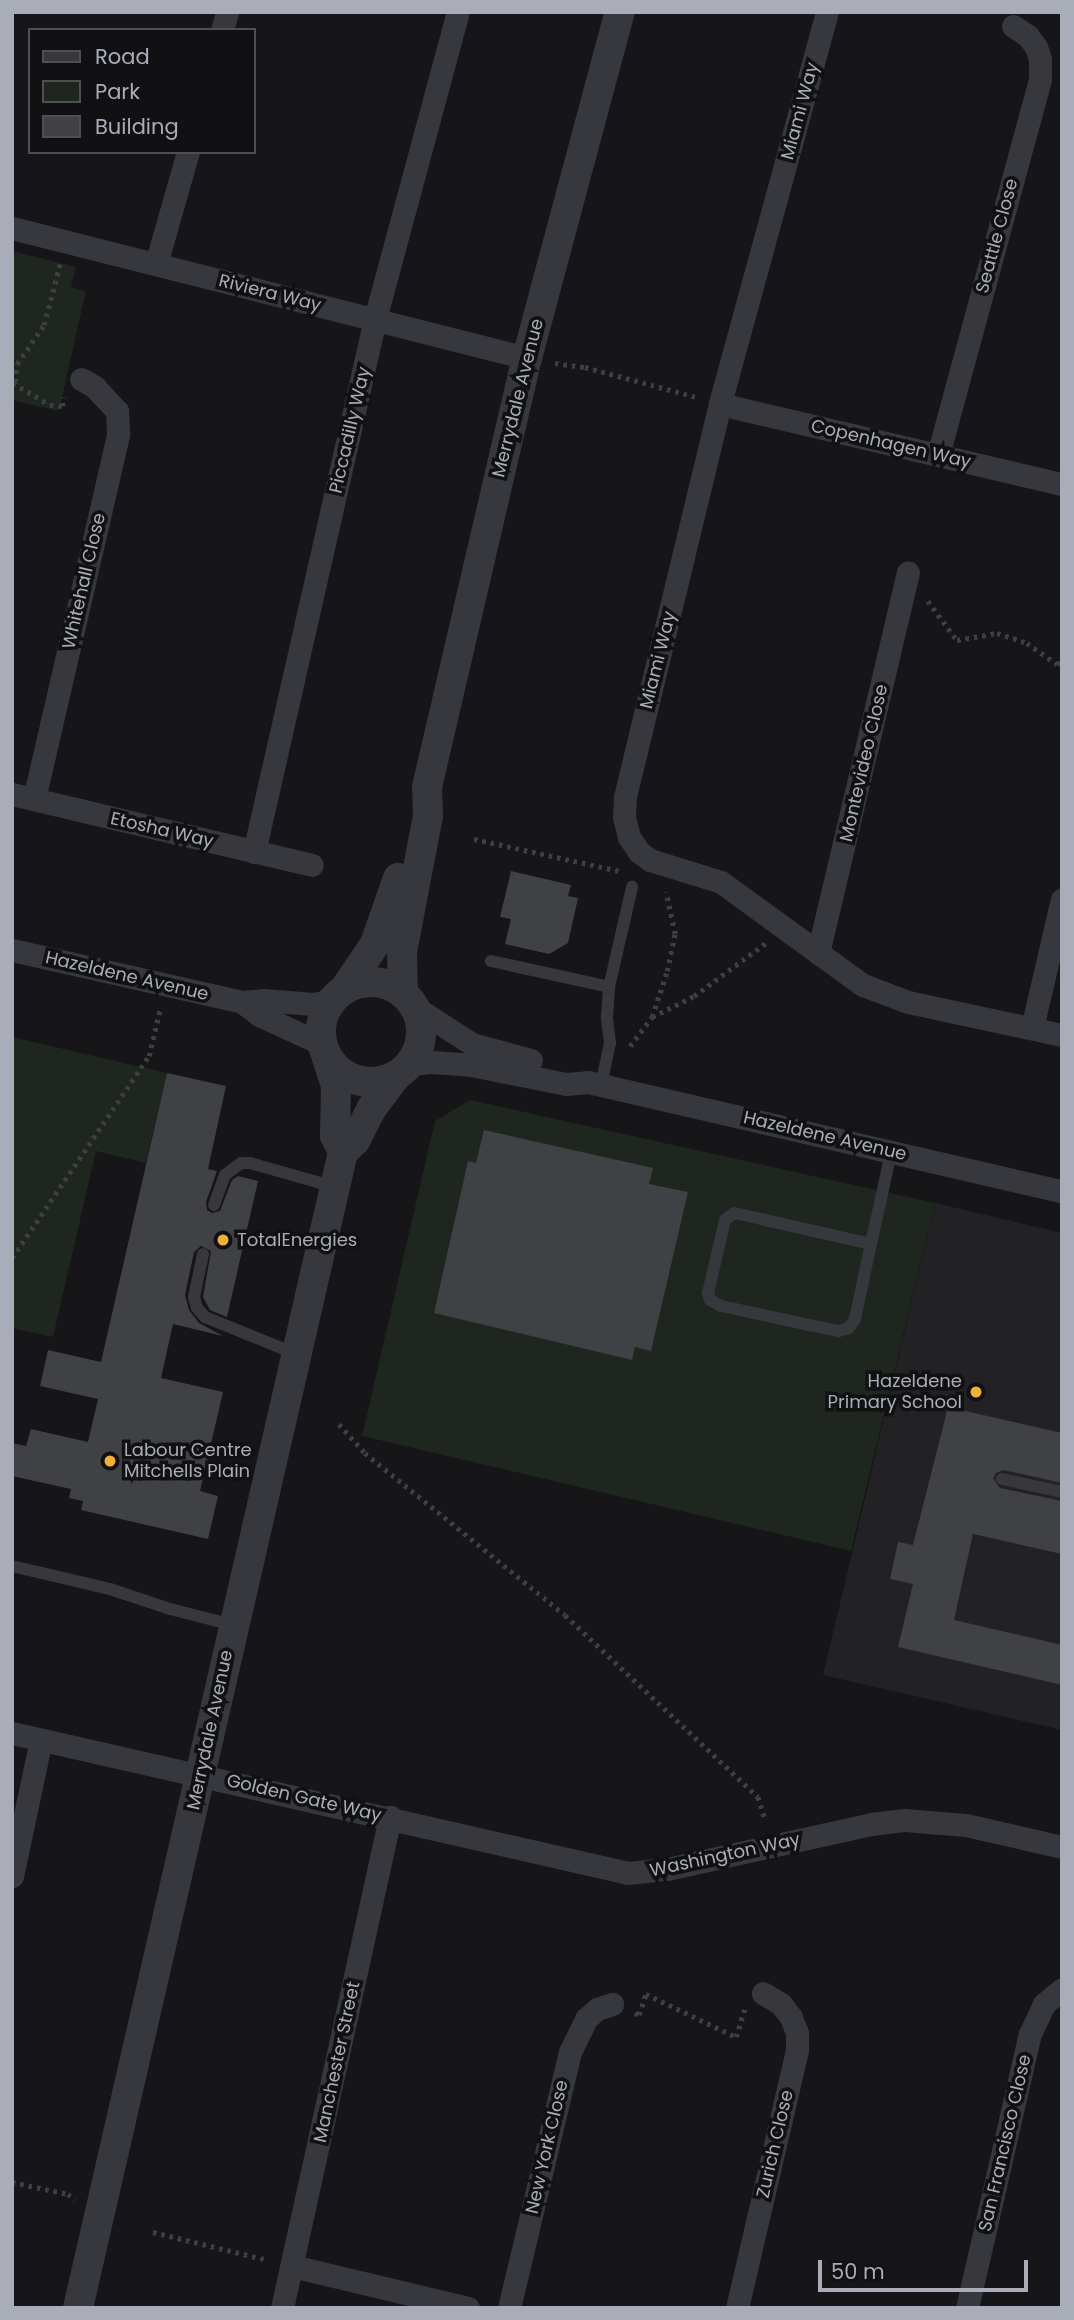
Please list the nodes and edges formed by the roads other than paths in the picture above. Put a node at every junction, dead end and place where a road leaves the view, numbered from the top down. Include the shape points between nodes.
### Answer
1 (458, 12) edge
2 (620, 12) edge
3 (827, 12) edge
4 (1013, 26) dead end
5 (187, 154) edge
6 (12, 228) edge
7 (156, 264) junction
8 (375, 319) junction
9 (527, 358) junction
10 (74, 383) road end
11 (720, 404) junction
12 (937, 455) junction
13 (1062, 484) edge
14 (908, 573) road end
15 (427, 787) junction
16 (23, 797) edge
17 (254, 852) junction
18 (312, 865) dead end
19 (632, 887) dead end
20 (1062, 899) edge
21 (12, 950) edge
22 (818, 953) junction
23 (491, 961) dead end
24 (609, 987) junction
25 (339, 995) junction
26 (408, 1000) junction
27 (242, 1002) junction
28 (1032, 1028) junction
29 (1062, 1035) edge
30 (325, 1051) junction
31 (403, 1070) junction
32 (595, 1083) junction
33 (891, 1152) junction
34 (343, 1153) junction
35 (335, 1187) junction
36 (1062, 1191) edge
37 (214, 1205) dead end
38 (871, 1244) junction
39 (203, 1254) dead end
40 (296, 1354) junction
41 (1002, 1479) dead end
42 (1062, 1492) edge
43 (12, 1566) edge
44 (233, 1625) junction
45 (12, 1733) edge
46 (41, 1740) junction
47 (201, 1774) junction
48 (390, 1817) junction
49 (1062, 1847) edge
50 (12, 1876) edge
51 (1062, 1989) edge
52 (763, 1993) road end
53 (612, 2004) road end
54 (292, 2266) junction
55 (78, 2308) edge
56 (282, 2308) edge
57 (468, 2308) edge
58 (509, 2308) edge
59 (737, 2308) edge
60 (967, 2308) edge

1 - 8 street, Piccadilly Way
2 - 9 street, Merrydale Avenue
3 - 11 street, Miami Way
4 - 12 street, Seattle Close via 1036,47 1040,79
5 - 7 street
6 - 7 street, Riviera Way
7 - 8 street, Riviera Way
8 - 9 street, Riviera Way
8 - 17 street, Piccadilly Way
9 - 15 street, Merrydale Avenue
10 - 16 street, Whitehall Close via 101,392 117,411 118,434
11 - 12 street, Copenhagen Way
11 - 22 street, Miami Way via 624,817 629,837 650,860 721,882
12 - 13 street, Copenhagen Way
14 - 22 street, Montevideo Close
15 - 25 street, Merrydale Avenue via 413,812 387,915 375,944
15 - 26 street, Merrydale Avenue via 428,816 402,953
16 - 17 street, Etosha Way
17 - 18 street, Etosha Way
19 - 24 lane
20 - 28 street
21 - 27 street, Hazeldene Avenue
22 - 28 street, Miami Way via 886,996
23 - 24 lane
24 - 32 lane via 610,1043
25 - 26 street via 374,982
25 - 27 street, Hazeldene Avenue via 313,1004
25 - 30 street via 324,1013
26 - 31 street via 419,1020 421,1036
26 - 32 street, Hazeldene Avenue via 472,1044 570,1070
27 - 30 street, Hazeldene Avenue
28 - 29 street, Miami Way
30 - 31 street via 352,1079 383,1081
30 - 34 street, Merrydale Avenue via 335,1086 335,1136
31 - 32 street, Hazeldene Avenue via 432,1062 566,1084
31 - 34 street, Merrydale Avenue
32 - 33 street, Hazeldene Avenue
33 - 36 street, Hazeldene Avenue
33 - 38 lane
34 - 35 street, Merrydale Avenue
35 - 37 lane via 241,1163 225,1175
35 - 40 street, Merrydale Avenue
38 - 38 lane via 855,1319 843,1331 710,1300 725,1220 734,1213
39 - 40 lane via 194,1297 205,1317
40 - 44 street, Merrydale Avenue
41 - 42 lane
43 - 44 lane
44 - 47 street, Merrydale Avenue
45 - 46 street, Golden Gate Way
46 - 47 street, Golden Gate Way
46 - 50 street
47 - 48 street, Golden Gate Way
47 - 55 street, Merrydale Avenue
48 - 49 street, Washington Way via 628,1873 904,1820 966,1825
48 - 54 street, Manchester Street
51 - 60 street, San Francisco Close via 1044,2004 1030,2034
52 - 59 street, Zurich Close via 791,2017 797,2050
53 - 58 street, New York Close via 586,2019 570,2052
54 - 56 street, Manchester Street
54 - 57 street

